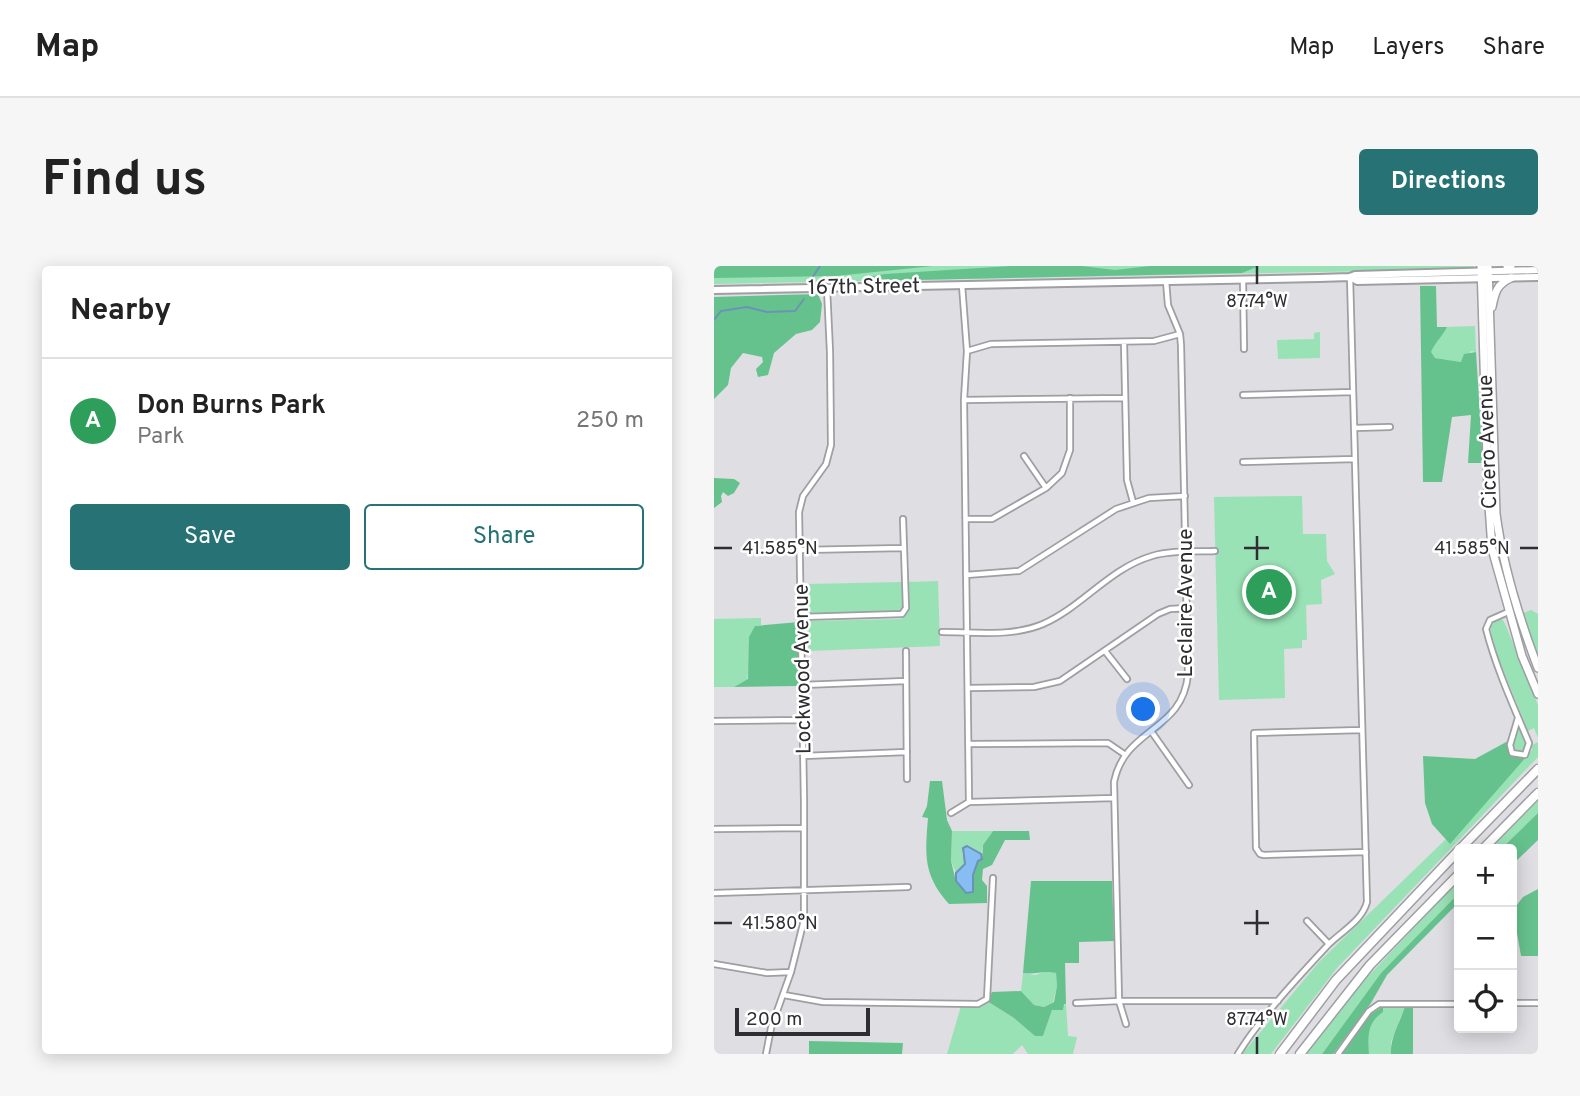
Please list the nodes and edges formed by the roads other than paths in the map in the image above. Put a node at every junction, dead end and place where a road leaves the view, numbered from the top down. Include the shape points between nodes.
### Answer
1 (1538, 270) edge
2 (1485, 272) edge
3 (1350, 277) junction
4 (1538, 277) edge
5 (1511, 278) junction
6 (1243, 280) junction
7 (1166, 281) junction
8 (962, 284) junction
9 (827, 287) junction
10 (714, 290) edge
11 (1489, 321) junction
12 (1180, 334) junction
13 (1124, 342) junction
14 (1244, 349) dead end
15 (967, 351) junction
16 (1353, 392) junction
17 (1242, 395) dead end
18 (1070, 398) junction
19 (1125, 398) junction
20 (964, 400) junction
21 (1391, 427) dead end
22 (1354, 428) junction
23 (1024, 456) dead end
24 (1355, 459) junction
25 (1242, 462) dead end
26 (1046, 488) junction
27 (1185, 496) junction
28 (1133, 502) junction
29 (903, 519) dead end
30 (966, 519) junction
31 (904, 548) junction
32 (801, 550) junction
33 (1215, 551) dead end
34 (1186, 552) junction
35 (966, 575) junction
36 (1187, 608) junction
37 (1512, 611) junction
38 (801, 617) junction
39 (942, 632) dead end
40 (968, 632) junction
41 (906, 651) dead end
42 (1105, 651) junction
43 (1538, 668) edge
44 (1127, 680) dead end
45 (906, 681) junction
46 (802, 685) junction
47 (969, 688) junction
48 (1538, 694) edge
49 (1518, 718) junction
50 (802, 720) junction
51 (714, 721) edge
52 (1362, 730) junction
53 (1151, 731) junction
54 (970, 744) junction
55 (907, 752) junction
56 (1124, 754) junction
57 (803, 756) junction
58 (1538, 769) edge
59 (907, 779) dead end
60 (1189, 785) dead end
61 (1538, 793) edge
62 (1114, 799) junction
63 (969, 802) junction
64 (951, 813) dead end
65 (804, 828) junction
66 (714, 829) edge
67 (1466, 844) edge
68 (1488, 844) edge
69 (1366, 852) junction
70 (1454, 856) edge
71 (993, 878) dead end
72 (1454, 879) edge
73 (908, 887) dead end
74 (805, 892) junction
75 (714, 893) edge
76 (1307, 921) dead end
77 (1329, 944) junction
78 (714, 964) edge
79 (791, 972) junction
80 (783, 995) junction
81 (1119, 1001) junction
82 (1279, 1002) junction
83 (1076, 1003) dead end
84 (1517, 1003) edge
85 (1538, 1003) edge
86 (1454, 1004) edge
87 (1126, 1024) dead end
88 (766, 1054) edge
89 (1238, 1054) edge
90 (1280, 1054) edge
91 (1300, 1054) edge
92 (1338, 1054) edge

1 - 2 main road, 167th Street
2 - 3 main road, 167th Street via 1357,281
2 - 5 main road, 167th Street
2 - 11 main road, Cicero Avenue
2 - 37 main road, Cicero Avenue via 1492,549
3 - 6 main road, 167th Street
3 - 16 street
4 - 5 main road, 167th Street
5 - 11 main road via 1495,290
6 - 7 main road, 167th Street
6 - 14 street
7 - 8 main road, 167th Street
7 - 12 street, Leclaire Avenue via 1168,305
8 - 9 main road, 167th Street
8 - 15 street
9 - 10 main road, 167th Street
9 - 32 street, Lockwood Avenue via 831,445 826,464 803,496
11 - 37 main road, Cicero Avenue via 1496,514
12 - 13 street
12 - 27 street, Leclaire Avenue
13 - 15 street via 991,344
13 - 19 street
15 - 20 street
16 - 17 street
16 - 22 street
18 - 19 street
18 - 20 street
18 - 26 street via 1069,456 1062,473
19 - 28 street via 1127,480
20 - 30 street
21 - 22 street
22 - 24 street
23 - 26 street
24 - 25 street
24 - 52 street
26 - 30 street via 992,519
27 - 28 street
27 - 34 street, Leclaire Avenue
28 - 35 street via 1108,513 1019,571
29 - 31 street
30 - 35 street
31 - 32 street
31 - 38 street via 906,608 902,614
32 - 38 street, Lockwood Avenue
33 - 34 street
34 - 36 street, Leclaire Avenue
34 - 40 street via 1161,553 1135,562 1043,624 1020,631
35 - 40 street
36 - 42 street via 1163,611
36 - 53 street, Leclaire Avenue via 1186,687 1176,709
37 - 43 main road, Cicero Avenue
37 - 48 main road, Cicero Avenue via 1522,656
37 - 49 street via 1490,620 1486,629
38 - 46 street, Lockwood Avenue
39 - 40 street
40 - 47 street
41 - 45 street
42 - 44 street
42 - 47 street via 1049,685
45 - 46 street
45 - 55 street
46 - 50 street, Lockwood Avenue
47 - 54 street
49 - 49 street via 1529,743 1525,755 1512,754 1510,745
50 - 51 street
50 - 57 street, Lockwood Avenue
52 - 69 street
52 - 69 street via 1254,733 1256,848 1260,854
53 - 56 street, Leclaire Avenue
53 - 60 street
54 - 56 street via 1108,743
54 - 63 street
55 - 57 street
55 - 59 street
56 - 62 street
57 - 65 street, Lockwood Avenue
58 - 67 highway
61 - 68 highway
62 - 63 street
62 - 81 street
63 - 64 street
65 - 66 street
65 - 74 street, Lockwood Avenue
69 - 77 street via 1364,912
70 - 90 highway via 1336,979
71 - 80 street via 986,999 978,1004 824,1002
72 - 91 highway via 1370,965
73 - 74 street
74 - 75 street
74 - 79 street, Lockwood Avenue via 804,920
76 - 77 street
77 - 82 street
78 - 79 street
79 - 80 street, Lockwood Avenue
80 - 88 street, Lockwood Avenue
81 - 82 street
81 - 83 street
81 - 87 street
82 - 89 street
84 - 85 street
86 - 92 street via 1379,1004

